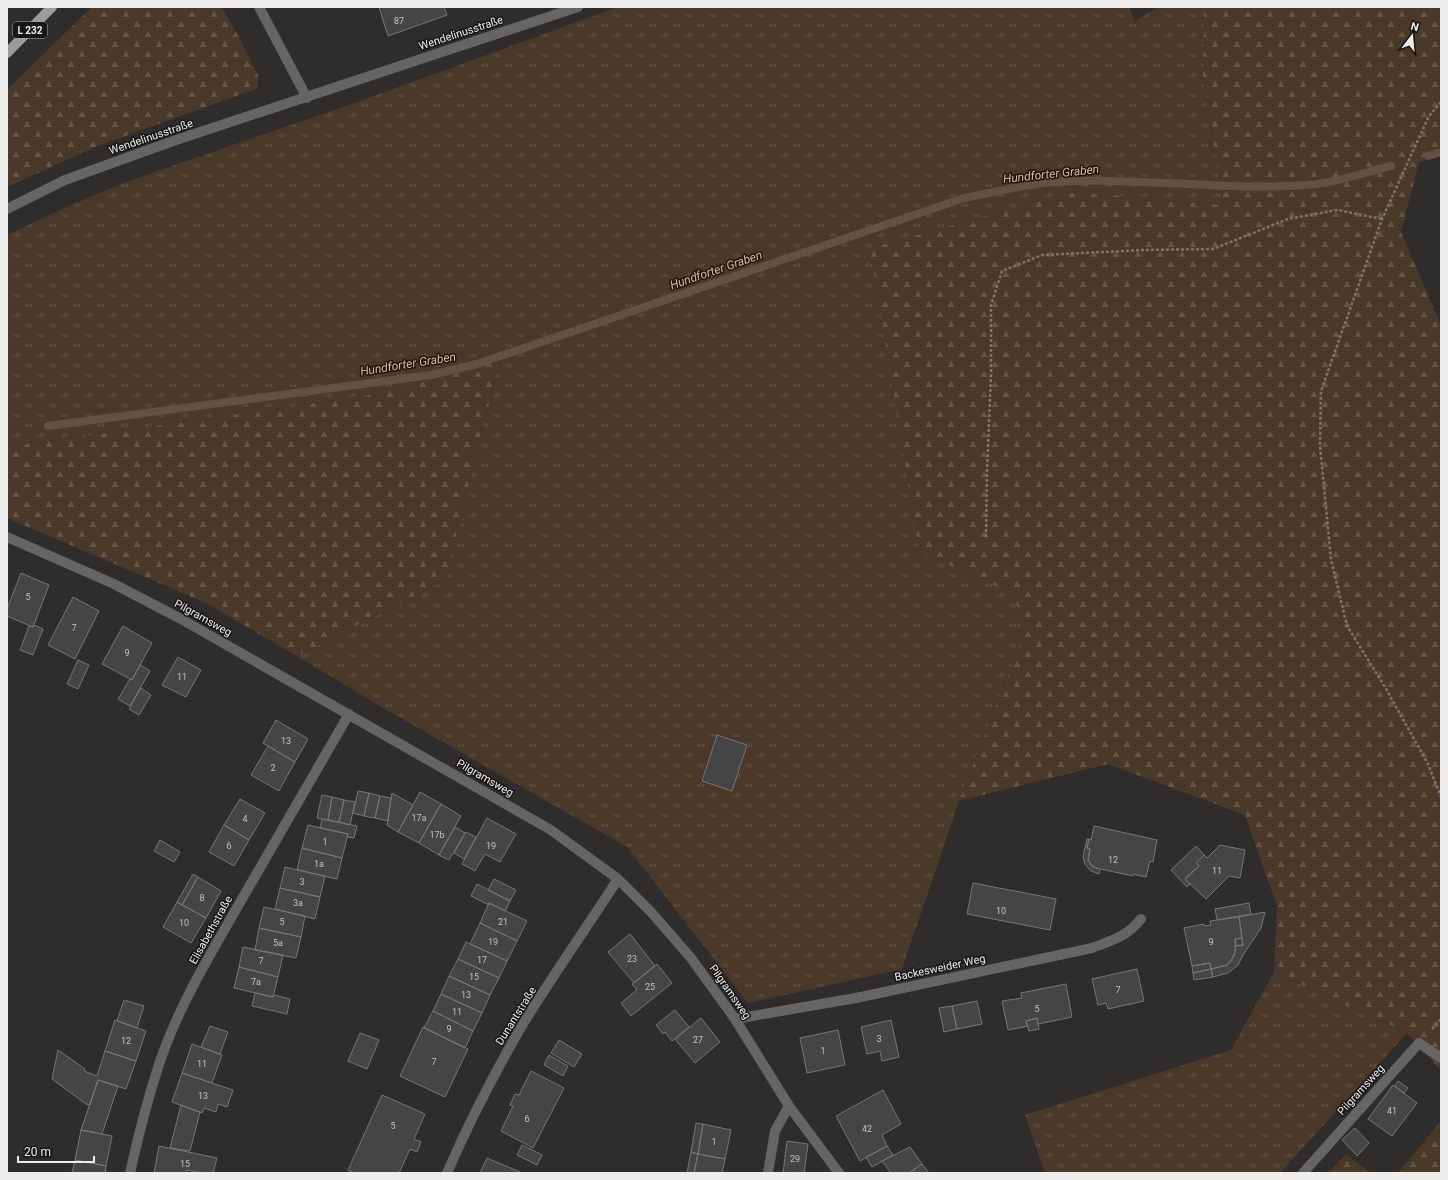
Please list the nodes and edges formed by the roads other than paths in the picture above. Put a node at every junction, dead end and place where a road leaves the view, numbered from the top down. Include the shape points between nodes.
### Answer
1 (52, 7) edge
2 (259, 7) edge
3 (578, 7) edge
4 (7, 53) edge
5 (307, 98) junction
6 (7, 209) edge
7 (7, 537) edge
8 (349, 714) junction
9 (618, 879) junction
10 (1141, 919) dead end
11 (735, 1019) junction
12 (1441, 1058) edge
13 (789, 1106) junction
14 (130, 1173) edge
15 (447, 1173) edge
16 (768, 1173) edge
17 (839, 1173) edge
18 (1303, 1173) edge

1 - 4 main road, L 232
2 - 5 street
3 - 5 street, Wendelinusstraße
5 - 6 street, Wendelinusstraße via 176,140 65,180
7 - 8 street, Pilgramsweg via 114,584
8 - 9 street, Pilgramsweg via 551,830
8 - 14 street, Elisabethstraße via 182,1008 163,1053
9 - 11 street, Pilgramsweg via 652,912 691,958
9 - 15 street, Dunantstraße via 524,1023 481,1102
10 - 11 street, Backesweider Weg via 1119,938 1092,948 856,998
11 - 13 street, Pilgramsweg
12 - 18 street, Pilgramsweg via 1419,1043
13 - 16 street via 775,1131
13 - 17 street, Pilgramsweg

